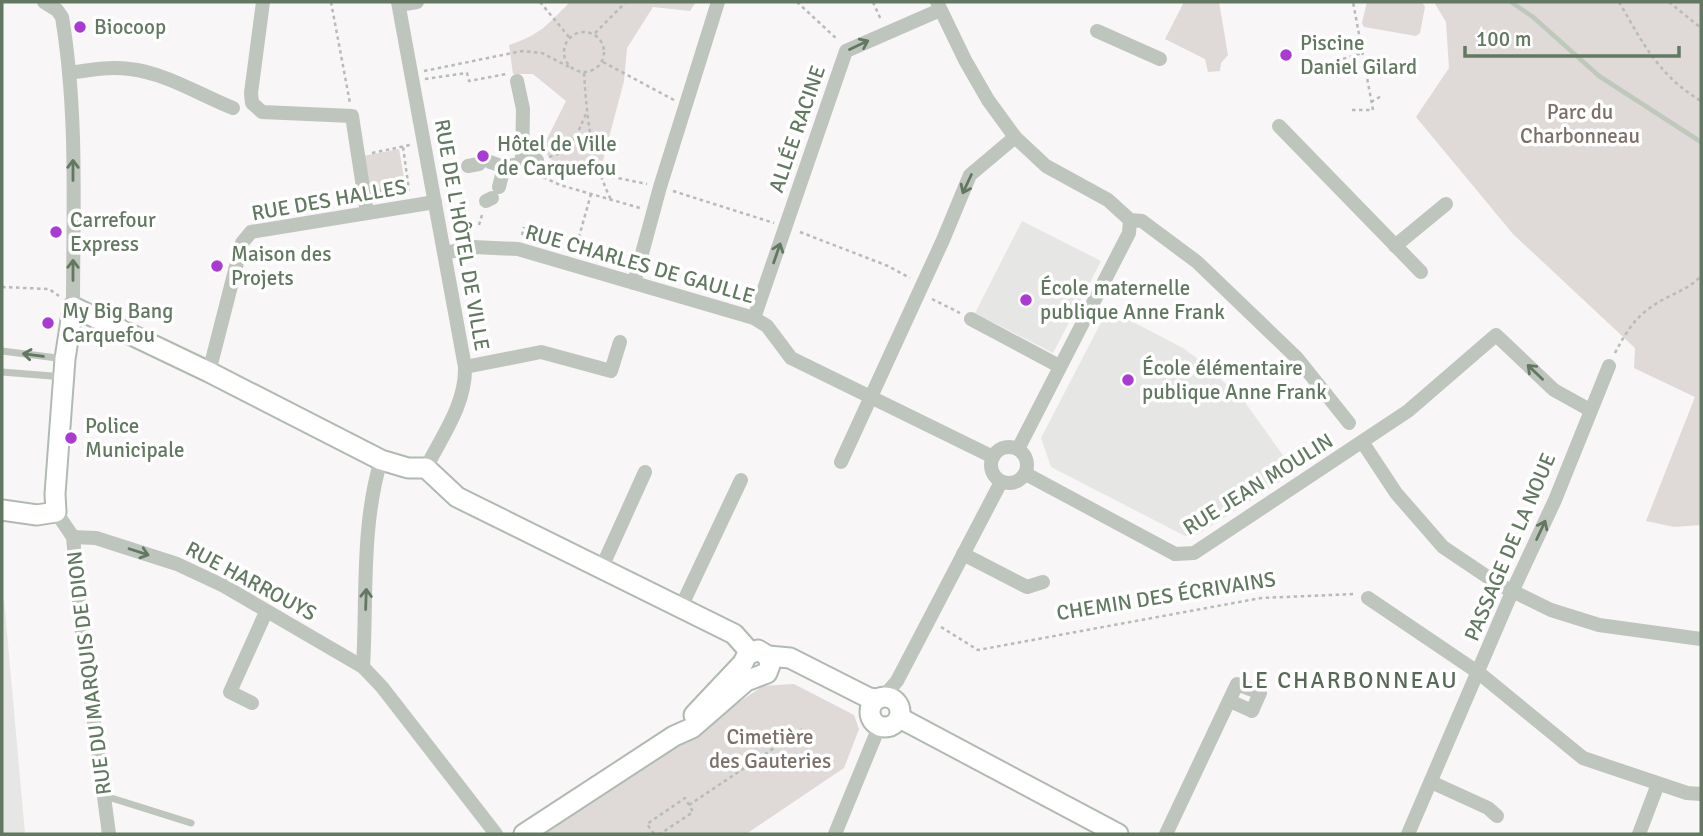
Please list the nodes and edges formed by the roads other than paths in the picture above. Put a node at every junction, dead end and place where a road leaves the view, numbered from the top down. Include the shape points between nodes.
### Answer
1 (44, 2) edge
2 (263, 2) edge
3 (417, 2) edge
4 (718, 2) edge
5 (399, 4) edge
6 (939, 6) edge
7 (1097, 31) dead end
8 (1160, 59) dead end
9 (69, 73) junction
10 (517, 80) road end
11 (233, 108) dead end
12 (1279, 126) dead end
13 (1015, 137) junction
14 (522, 163) junction
15 (537, 167) road end
16 (492, 195) dead end
17 (435, 202) junction
18 (1446, 204) dead end
19 (366, 205) junction
20 (1130, 220) junction
21 (1395, 246) junction
22 (444, 253) junction
23 (1421, 272) dead end
24 (634, 283) junction
25 (73, 307) junction
26 (754, 318) junction
27 (971, 319) road end
28 (620, 342) dead end
29 (2, 351) edge
30 (1059, 366) junction
31 (1609, 366) road end
32 (465, 367) junction
33 (65, 368) junction
34 (2, 372) edge
35 (209, 372) junction
36 (872, 397) junction
37 (1590, 410) junction
38 (1349, 423) dead end
39 (1363, 443) junction
40 (1018, 449) junction
41 (993, 457) junction
42 (381, 460) junction
43 (841, 462) dead end
44 (426, 468) junction
45 (645, 472) dead end
46 (1026, 474) junction
47 (741, 480) dead end
48 (1001, 482) junction
49 (2, 510) edge
50 (55, 512) junction
51 (73, 537) junction
52 (963, 554) junction
53 (602, 567) junction
54 (1043, 582) dead end
55 (1512, 592) junction
56 (1368, 598) road end
57 (681, 607) junction
58 (266, 612) junction
59 (1701, 639) edge
60 (757, 664) junction
61 (363, 667) junction
62 (1479, 673) junction
63 (1230, 701) dead end
64 (252, 703) dead end
65 (884, 709) junction
66 (1431, 782) junction
67 (1658, 784) junction
68 (1701, 794) edge
69 (104, 796) junction
70 (1497, 816) dead end
71 (191, 823) dead end
72 (109, 834) edge
73 (496, 834) edge
74 (524, 834) edge
75 (835, 834) edge
76 (1118, 834) edge
77 (1166, 834) edge
78 (1408, 834) edge
79 (1639, 834) edge

1 - 9 street via 62,17
2 - 19 street via 252,103 262,112 352,116
3 - 5 street
4 - 24 street
5 - 17 street, RUE DE L'HÔTEL DE VILLE
6 - 13 street via 988,100
26 -> 6 street, ALLÉE RACINE via 846,51
7 - 8 street
9 - 11 street via 107,68 157,74
25 -> 9 street
10 - 14 street via 523,109
12 - 21 street
13 - 20 street via 1046,166 1108,200
13 -> 36 street via 970,175
14 - 15 street
14 - 16 street via 485,165
17 - 19 street, RUE DES HALLES
17 - 22 street, RUE DE L'HÔTEL DE VILLE
18 - 21 street
19 - 35 street, RUE DES HALLES via 245,236
20 - 30 street via 1129,233
20 - 38 street via 1142,221 1162,235 1243,304 1297,358
21 - 23 street
22 - 24 street, RUE CHARLES DE GAULLE via 473,247 519,248
22 - 32 street, RUE DE L'HÔTEL DE VILLE
24 - 26 street, RUE CHARLES DE GAULLE
25 - 33 street
25 - 35 street
26 - 36 street, RUE CHARLES DE GAULLE via 767,326 791,358
27 - 30 street
28 - 32 street via 611,371 541,352
33 -> 29 lane
30 - 40 street
31 - 37 street, PASSAGE DE LA NOUE
32 - 44 street, RUE DE L'HÔTEL DE VILLE via 462,398
33 - 34 lane
33 - 50 street
35 - 42 street
36 - 41 street, RUE CHARLES DE GAULLE
36 - 43 street
37 -> 39 street, RUE JEAN MOULIN via 1554,390 1496,334 1408,411
55 -> 37 street, PASSAGE DE LA NOUE
39 - 46 street, RUE JEAN MOULIN via 1194,553 1175,554
39 - 55 street via 1396,493 1443,547
40 - 41 street via 1006,447
40 - 46 street via 1027,463
41 - 48 street via 993,474
42 - 44 street
61 -> 42 street via 371,500
44 - 53 street via 457,497
45 - 53 street
46 - 48 street via 1018,482
47 - 57 street
48 - 52 street
49 - 50 street via 37,515
50 - 51 street, RUE DU MARQUIS DE DION
51 -> 58 street, RUE HARROUYS via 96,538 177,565
51 - 69 street, RUE DU MARQUIS DE DION
52 - 54 street via 1027,587
52 - 65 street
53 - 57 street
55 - 59 street via 1599,625
55 - 62 street, PASSAGE DE LA NOUE
56 - 62 street
57 - 60 street via 734,634
58 - 61 street, RUE HARROUYS
58 - 64 street via 230,692
60 - 65 street
60 - 74 street via 746,681 705,719
61 - 73 street, RUE HARROUYS
62 - 66 street, PASSAGE DE LA NOUE
62 - 67 street via 1583,758
63 - 77 street
65 - 75 street
65 - 76 street
66 - 70 street
66 - 78 street, PASSAGE DE LA NOUE
67 - 68 street
67 - 79 street
69 - 71 lane
69 - 72 street, RUE DU MARQUIS DE DION

